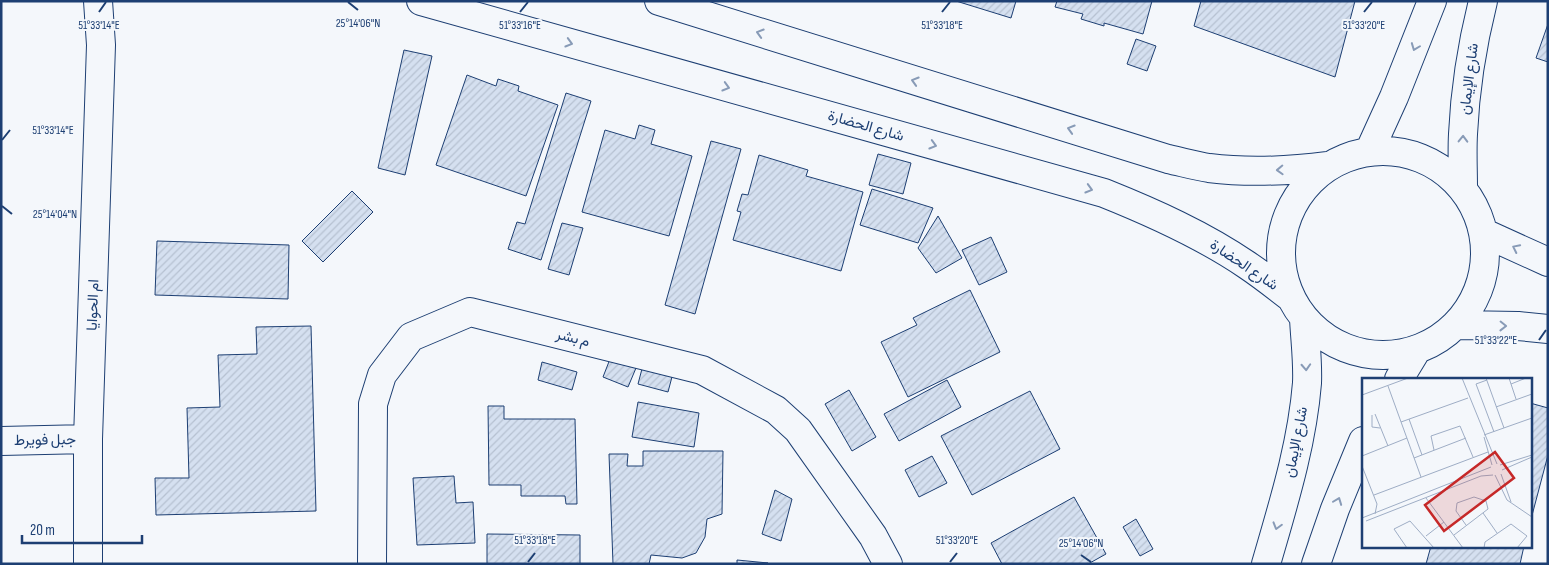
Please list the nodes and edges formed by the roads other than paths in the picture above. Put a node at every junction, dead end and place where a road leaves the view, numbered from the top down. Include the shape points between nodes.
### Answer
1 (98, 1) edge
2 (113, 1) edge
3 (421, 1) edge
4 (659, 1) edge
5 (1432, 1) edge
6 (1483, 1) edge
7 (101, 45) junction
8 (1369, 152) junction
9 (1328, 166) junction
10 (1463, 188) junction
11 (1484, 233) junction
12 (1548, 262) edge
13 (1297, 308) junction
14 (1458, 325) junction
15 (1548, 329) edge
16 (1416, 351) junction
17 (1400, 378) edge
18 (88, 439) junction
19 (1, 441) edge
20 (1362, 443) edge
21 (88, 564) edge
22 (372, 564) edge
23 (888, 564) edge
24 (1266, 564) edge
25 (1316, 564) edge

1 - 7 street, ام الحوايا
2 - 7 street, ام الحوايا
3 -> 13 street, شارع الحضارة via 1104,193 1155,213 1248,265
9 -> 4 street via 1248,172 1168,159
5 -> 8 street
10 -> 6 street, شارع الإيمان via 1467,90
7 - 18 street, ام الحوايا
8 - 9 street, شارع الحضارة
8 - 10 street, شارع الحضارة via 1395,151 1421,157 1444,170
9 - 13 street via 1294,201 1284,224 1280,249 1282,274
10 - 11 street, شارع الحضارة via 1476,209
12 -> 11 street
11 - 14 street, شارع الحضارة via 1486,258 1482,282 1473,305
13 - 16 street, شارع الحضارة via 1322,335 1343,347 1367,355 1391,356
13 -> 24 street, شارع الإيمان via 1307,382 1298,442
14 -> 15 street
14 - 16 street, شارع الحضارة
16 - 17 street
18 - 19 street, جبل فويرط
18 - 21 street, ام الحوايا
25 -> 20 street
22 - 23 street, م بشر via 373,404 382,375 411,337 470,312 702,370 776,410 798,430 873,536

